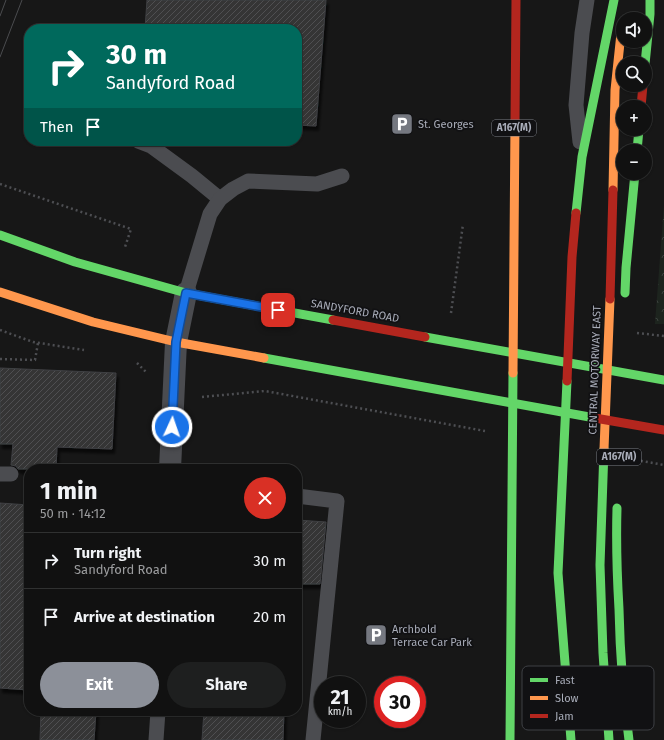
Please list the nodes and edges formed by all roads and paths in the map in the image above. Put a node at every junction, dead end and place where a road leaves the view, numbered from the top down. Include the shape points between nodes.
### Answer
1 (516, 0) edge
2 (587, 0) edge
3 (614, 0) edge
4 (650, 0) edge
5 (619, 48) edge
6 (646, 56) edge
7 (151, 146) edge
8 (582, 156) junction
9 (342, 176) dead end
10 (634, 180) edge
11 (0, 184) edge
12 (220, 199) junction
13 (463, 224) dead end
14 (0, 235) edge
15 (118, 244) dead end
16 (0, 292) edge
17 (186, 293) junction
18 (625, 299) dead end
19 (450, 317) dead end
20 (0, 330) edge
21 (660, 335) dead end
22 (664, 336) edge
23 (176, 342) junction
24 (38, 343) junction
25 (85, 351) dead end
26 (132, 358) dead end
27 (0, 359) edge
28 (622, 362) dead end
29 (622, 378) dead end
30 (664, 380) edge
31 (173, 399) junction
32 (620, 410) dead end
33 (478, 430) dead end
34 (664, 430) edge
35 (620, 433) dead end
36 (645, 462) dead end
37 (170, 464) edge
38 (664, 465) edge
39 (617, 496) dead end
40 (302, 497) edge
41 (565, 666) edge
42 (604, 666) edge
43 (622, 666) edge
44 (158, 716) edge
45 (570, 730) edge
46 (608, 730) edge
47 (628, 730) edge
48 (156, 740) edge
49 (313, 740) edge
50 (510, 740) edge
51 (571, 740) edge
52 (609, 740) edge
53 (629, 740) edge

1 - 50 main road, A167(M)
2 - 8 lane via 576,105
3 - 8 main road
4 - 6 main road
5 - 42 main road, CENTRAL MOTORWAY EAST / A167(M) via 615,90 600,565
7 - 12 lane
8 - 41 main road via 572,257 558,573
9 - 12 lane via 317,184 248,181
10 - 18 main road
11 - 15 path via 131,229 125,247
12 - 17 lane via 210,214
13 - 19 path
14 - 17 main road, SANDYFORD ROAD via 75,262
16 - 23 main road via 93,322
17 - 23 street
17 - 30 main road, SANDYFORD ROAD
20 - 24 path
21 - 22 path
23 - 31 street
23 - 34 main road
24 - 25 path
24 - 27 path via 35,360
26 - 31 path
28 - 29 main road
31 - 33 path via 265,391
31 - 37 street
32 - 35 main road, A167(M)
36 - 38 path
39 - 43 main road
40 - 49 lane via 338,501
44 - 48 lane
45 - 51 main road
46 - 52 main road, CENTRAL MOTORWAY EAST / A167(M)
47 - 53 main road

